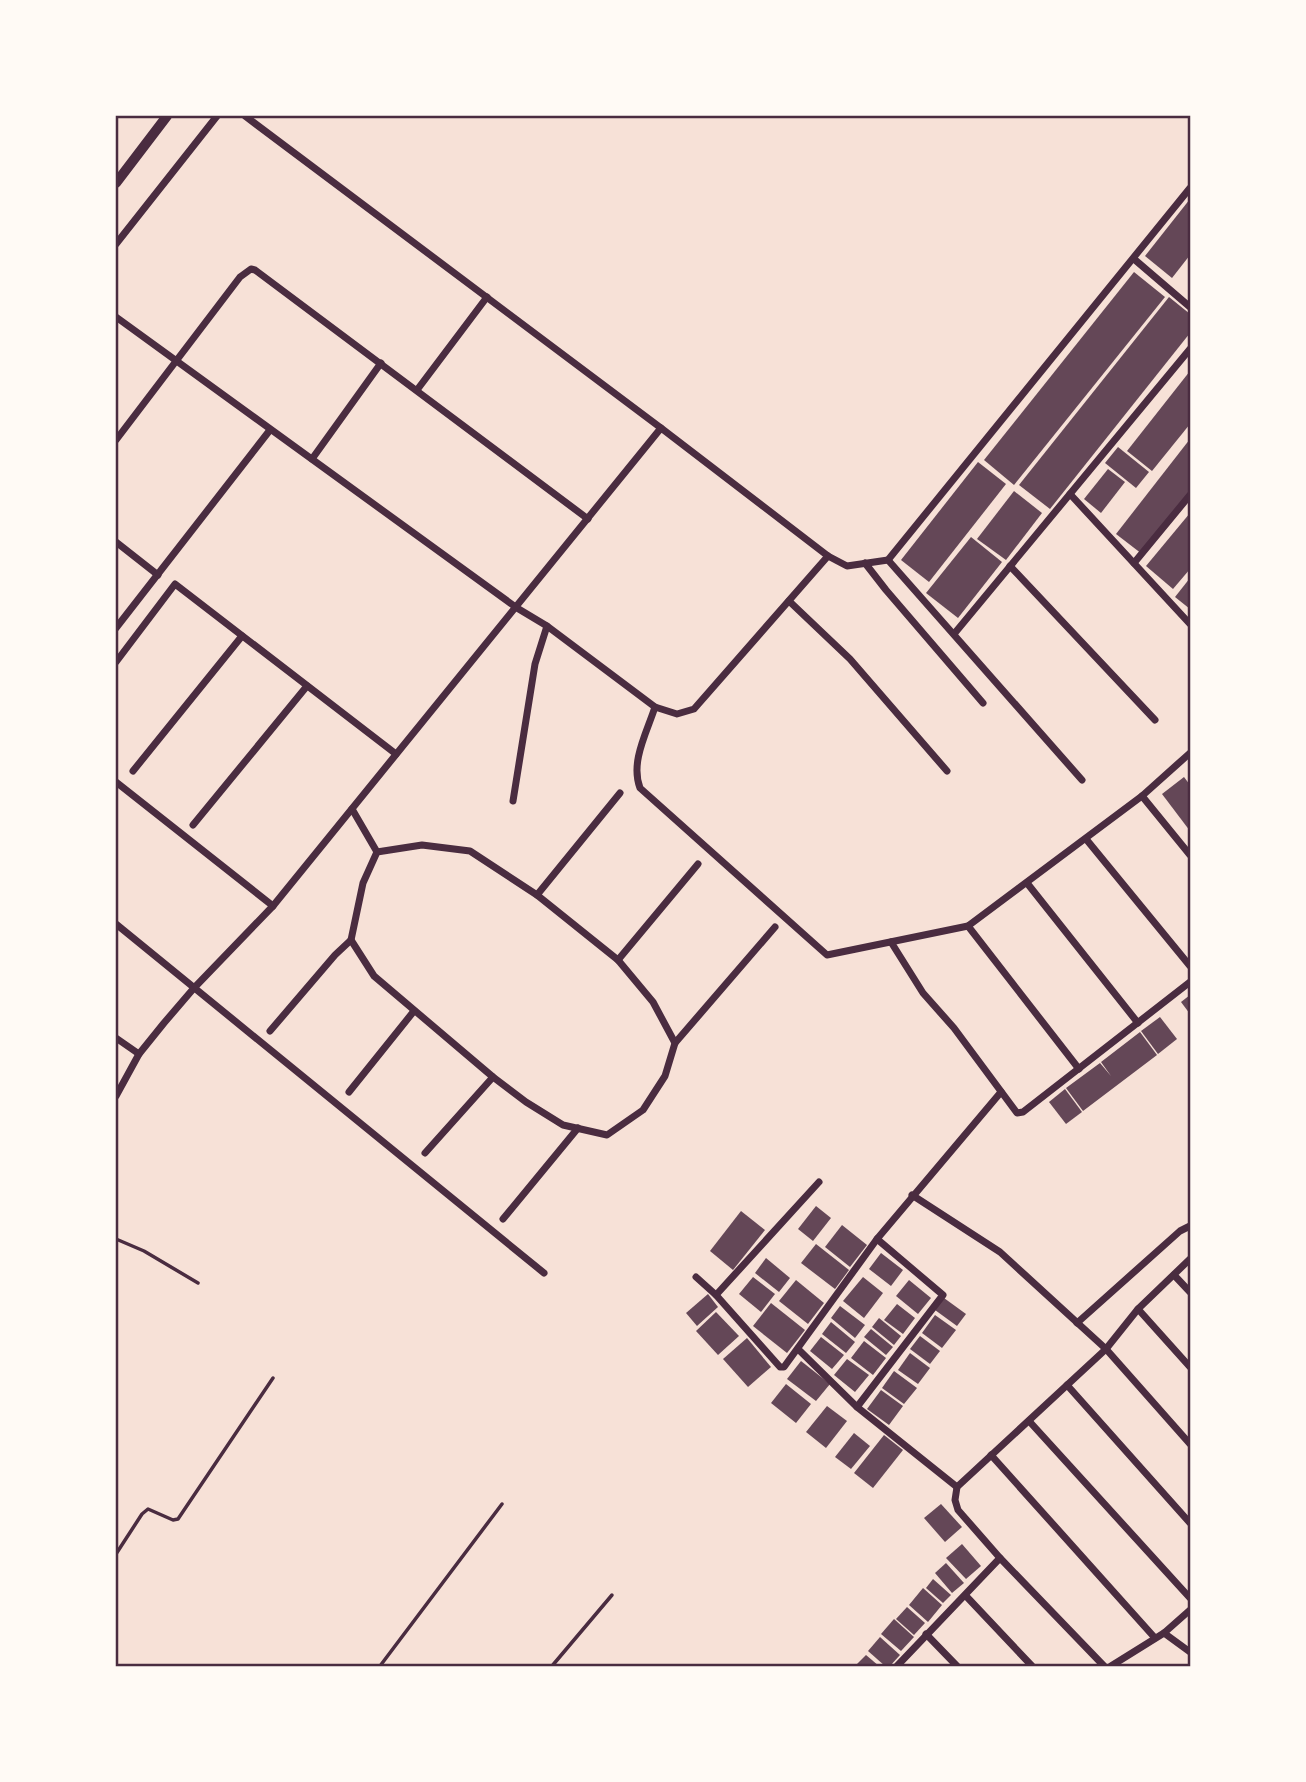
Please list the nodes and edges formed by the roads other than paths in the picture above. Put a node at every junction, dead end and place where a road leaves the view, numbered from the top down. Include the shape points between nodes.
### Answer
1 (167, 116) edge
2 (217, 116) edge
3 (245, 116) edge
4 (116, 183) edge
5 (1191, 188) edge
6 (116, 244) edge
7 (1134, 259) junction
8 (487, 297) junction
9 (1191, 306) edge
10 (116, 317) edge
11 (1191, 349) edge
12 (176, 361) junction
13 (381, 363) junction
14 (417, 390) junction
15 (662, 428) junction
16 (270, 430) junction
17 (116, 440) edge
18 (312, 459) junction
19 (1070, 494) junction
20 (1191, 495) edge
21 (588, 519) junction
22 (116, 542) edge
23 (828, 556) junction
24 (888, 561) junction
25 (865, 564) junction
26 (1134, 564) junction
27 (1010, 566) junction
28 (158, 575) junction
29 (789, 601) junction
30 (517, 608) junction
31 (1191, 625) edge
32 (547, 626) junction
33 (116, 628) edge
34 (954, 634) junction
35 (242, 636) junction
36 (116, 662) edge
37 (307, 686) junction
38 (982, 703) dead end
39 (656, 707) junction
40 (1155, 720) dead end
41 (1191, 752) edge
42 (396, 754) junction
43 (133, 771) dead end
44 (947, 771) dead end
45 (1082, 780) dead end
46 (116, 782) edge
47 (620, 793) dead end
48 (1142, 796) junction
49 (513, 801) dead end
50 (352, 809) junction
51 (193, 825) dead end
52 (1086, 839) junction
53 (377, 852) junction
54 (1191, 855) edge
55 (698, 864) dead end
56 (1027, 883) junction
57 (537, 895) junction
58 (273, 906) junction
59 (116, 923) edge
60 (968, 926) junction
61 (775, 927) dead end
62 (351, 940) junction
63 (891, 942) junction
64 (618, 960) junction
65 (1191, 966) edge
66 (1191, 982) edge
67 (194, 988) junction
68 (414, 1011) junction
69 (1138, 1023) junction
70 (270, 1031) dead end
71 (116, 1038) edge
72 (675, 1043) junction
73 (139, 1054) junction
74 (1079, 1069) junction
75 (493, 1077) junction
76 (349, 1092) dead end
77 (1001, 1092) junction
78 (116, 1096) edge
79 (578, 1128) junction
80 (425, 1153) dead end
81 (819, 1182) dead end
82 (912, 1195) junction
83 (503, 1219) dead end
84 (1191, 1226) edge
85 (116, 1239) edge
86 (877, 1239) junction
87 (1191, 1259) edge
88 (544, 1273) dead end
89 (1174, 1275) junction
90 (696, 1277) dead end
91 (198, 1283) dead end
92 (1191, 1292) edge
93 (716, 1295) junction
94 (1138, 1309) junction
95 (1077, 1322) junction
96 (798, 1349) junction
97 (1106, 1349) junction
98 (1191, 1367) edge
99 (273, 1378) dead end
100 (1067, 1385) junction
101 (858, 1407) junction
102 (1029, 1420) junction
103 (1191, 1444) edge
104 (992, 1455) junction
105 (957, 1487) junction
106 (502, 1504) dead end
107 (1191, 1523) edge
108 (116, 1554) edge
109 (1000, 1558) junction
110 (612, 1595) dead end
111 (966, 1596) junction
112 (1191, 1598) edge
113 (1191, 1610) edge
114 (1164, 1633) junction
115 (926, 1634) junction
116 (1155, 1638) junction
117 (1191, 1653) edge
118 (380, 1667) edge
119 (552, 1667) edge
120 (897, 1667) edge
121 (957, 1667) edge
122 (1032, 1667) edge
123 (1104, 1667) edge
124 (1111, 1667) edge

1 - 4 main road
2 - 6 street
3 - 8 street
5 - 7 street
7 - 9 street
7 - 24 street
8 - 14 street
8 - 15 street
10 - 12 street
11 - 19 street
12 - 13 street via 251,269
12 - 16 street
12 - 17 street
13 - 14 street
13 - 18 street
14 - 21 street
15 - 21 street
15 - 23 street
16 - 18 street
16 - 28 street
18 - 30 street
19 - 26 street
19 - 27 street
20 - 26 street
21 - 30 street
22 - 28 street
23 - 25 street via 847,566
23 - 29 street
24 - 25 street
24 - 34 street
25 - 38 street
26 - 31 street
27 - 34 street
27 - 40 street
28 - 33 street
29 - 39 street via 694,709 677,714
29 - 44 street via 850,659
30 - 32 street
30 - 42 street
32 - 39 street
32 - 49 street via 536,664
34 - 45 street
35 - 36 street via 175,584
35 - 37 street
35 - 43 street
37 - 42 street
37 - 51 street
39 - 63 street via 637,763 640,788 827,955
41 - 48 street
42 - 50 street
46 - 58 street
47 - 57 street
48 - 52 street
48 - 54 street
50 - 53 street
50 - 58 street
52 - 56 street
52 - 65 street
53 - 57 street via 422,845 470,851
53 - 62 street via 363,883
55 - 64 street
56 - 60 street
56 - 69 street
57 - 64 street
58 - 67 street
59 - 67 street
60 - 63 street
60 - 74 street
61 - 72 street
62 - 68 street via 374,976
62 - 70 street
63 - 77 street via 923,993
64 - 72 street via 653,1002
66 - 69 street
67 - 73 street
67 - 88 street
68 - 75 street
68 - 76 street
69 - 74 street
71 - 73 street
72 - 79 street via 666,1076 643,1110 607,1135
73 - 78 street
74 - 77 street via 1023,1112 1013,1110
75 - 79 street via 563,1125
75 - 80 street
77 - 82 street
79 - 83 street
81 - 93 street
82 - 86 street
82 - 95 street via 1000,1252
84 - 95 street
85 - 91 lane
86 - 96 street
86 - 101 street via 943,1295
87 - 89 street
89 - 92 street
89 - 94 street
90 - 93 street
93 - 96 street via 780,1367
94 - 97 street
94 - 98 street
95 - 97 street
96 - 101 street
97 - 100 street
97 - 103 street
99 - 108 lane via 178,1519 148,1509
100 - 102 street
100 - 107 street
101 - 105 street
102 - 104 street
102 - 112 street
104 - 105 street
104 - 116 street
105 - 109 street via 956,1507
106 - 118 lane
109 - 111 street
109 - 123 street
110 - 119 lane
111 - 115 street
111 - 122 street
113 - 114 street
114 - 116 street
114 - 117 street
115 - 120 street
115 - 121 street
116 - 124 street

